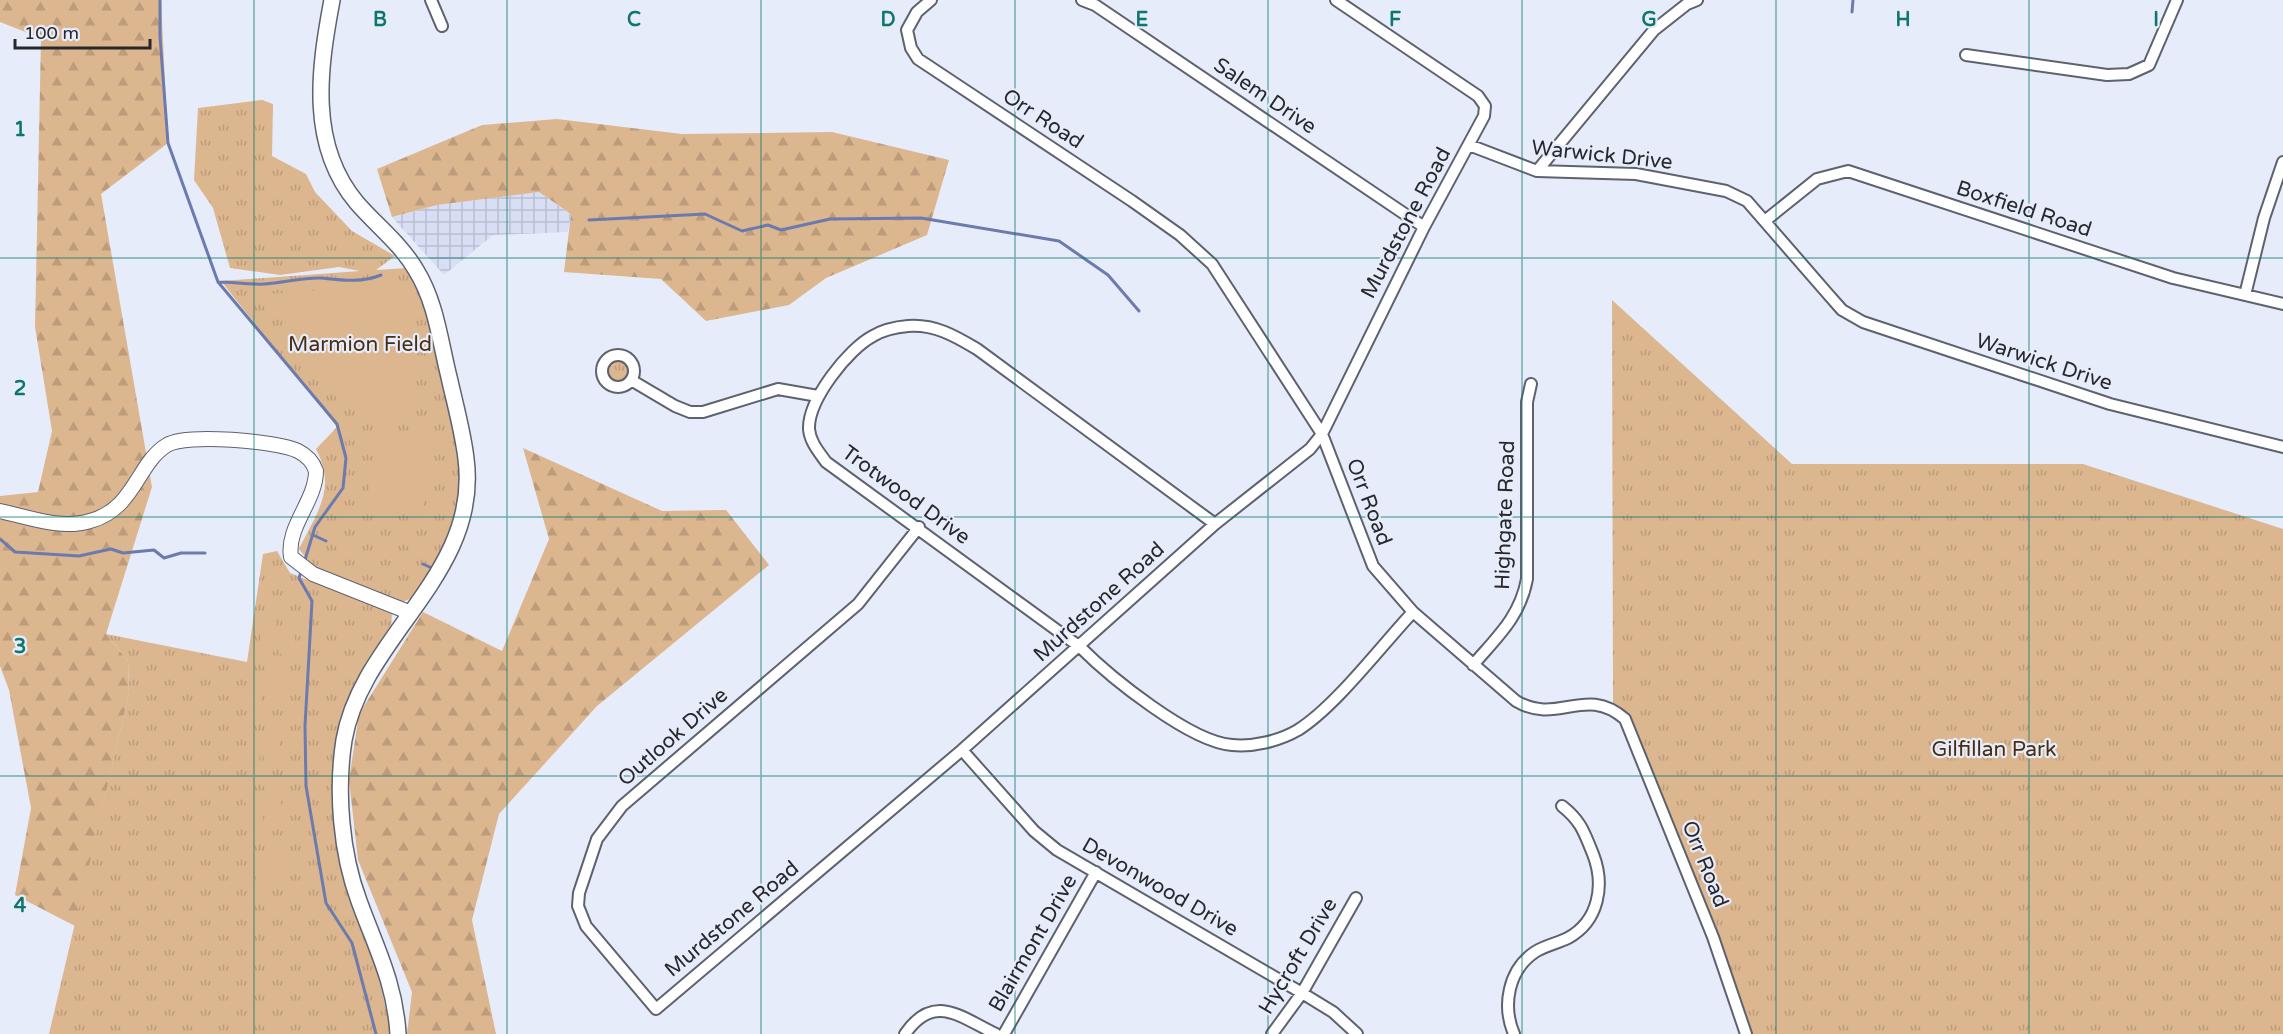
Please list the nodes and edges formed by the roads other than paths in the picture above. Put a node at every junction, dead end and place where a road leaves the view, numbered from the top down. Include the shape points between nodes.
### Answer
1 (332, 0) edge
2 (431, 0) edge
3 (931, 0) edge
4 (1083, 0) edge
5 (1336, 0) edge
6 (1697, 0) edge
7 (2177, 0) edge
8 (442, 26) dead end
9 (1966, 55) dead end
10 (1469, 145) junction
11 (2283, 162) edge
12 (1537, 171) junction
13 (1766, 220) junction
14 (1424, 227) junction
15 (2245, 295) junction
16 (2283, 304) edge
17 (631, 380) dead end
18 (1531, 384) dead end
19 (818, 396) junction
20 (1322, 434) junction
21 (2283, 447) edge
22 (0, 511) edge
23 (1215, 525) junction
24 (918, 527) junction
25 (1413, 612) junction
26 (411, 613) junction
27 (1080, 647) junction
28 (1473, 665) junction
29 (962, 750) junction
30 (1562, 806) dead end
31 (1096, 872) junction
32 (1356, 898) dead end
33 (1302, 993) junction
34 (656, 1009) joint
35 (398, 1034) edge
36 (905, 1034) edge
37 (996, 1034) edge
38 (1004, 1034) edge
39 (1272, 1034) edge
40 (1357, 1034) edge
41 (1514, 1034) edge
42 (1746, 1034) edge

1 - 26 main road via 319,93 331,154 356,202 401,249 423,283 435,315 466,458 466,502 460,528 446,561
2 - 8 street
3 - 20 street, Orr Road via 917,12 907,30 918,58 1132,201 1212,264
4 - 14 street, Salem Drive
5 - 10 street via 1478,96 1485,106 1484,116
6 - 12 street via 1654,30
7 - 9 street via 2149,65 2129,74 2107,75
10 - 12 street, Warwick Drive
10 - 14 street, Murdstone Road
11 - 15 street
12 - 13 street, Warwick Drive via 1636,174 1726,191 1747,201
13 - 15 street, Boxfield Road via 1817,179 1848,171 2173,278
13 - 21 street, Warwick Drive via 1842,309 1863,322 2110,404
14 - 20 street, Murdstone Road
15 - 16 street, Boxfield Road
17 - 19 street via 690,412 704,412 778,389
18 - 28 street, Highgate Road via 1527,402 1527,579 1517,613
19 - 23 street, Trotwood Drive via 853,350 872,337 909,326 945,331 977,349
19 - 24 street, Trotwood Drive via 809,429 826,462
20 - 23 street, Murdstone Road via 1310,449
20 - 25 street, Orr Road via 1373,567
22 - 26 street via 56,523 92,521 120,504 167,444 188,438 271,444 297,450 316,471 313,492 289,548 291,557 308,571
23 - 27 street, Murdstone Road
24 - 27 street, Trotwood Drive
24 - 34 street, Outlook Drive via 858,604 622,806 597,839 578,906 586,926
25 - 27 street, Trotwood Drive via 1324,709 1297,730 1264,744 1231,745 1198,734 1162,712
25 - 28 street, Orr Road
26 - 35 main road via 361,688 347,727 342,760 344,828 350,868 389,975
27 - 29 street, Murdstone Road
28 - 42 street, Orr Road via 1529,709 1550,711 1595,703 1606,705 1625,719 1713,937
29 - 31 street, Devonwood Drive via 1034,831 1057,850
29 - 34 street, Murdstone Road
30 - 41 street via 1578,819 1595,860 1597,903 1582,928 1535,952 1516,973 1507,1005
31 - 33 street, Devonwood Drive
31 - 38 street, Blairmont Drive
32 - 33 street, Hycroft Drive
33 - 39 street, Hycroft Drive
33 - 40 street, Devonwood Drive via 1333,1011
36 - 37 street via 921,1015 942,1009

